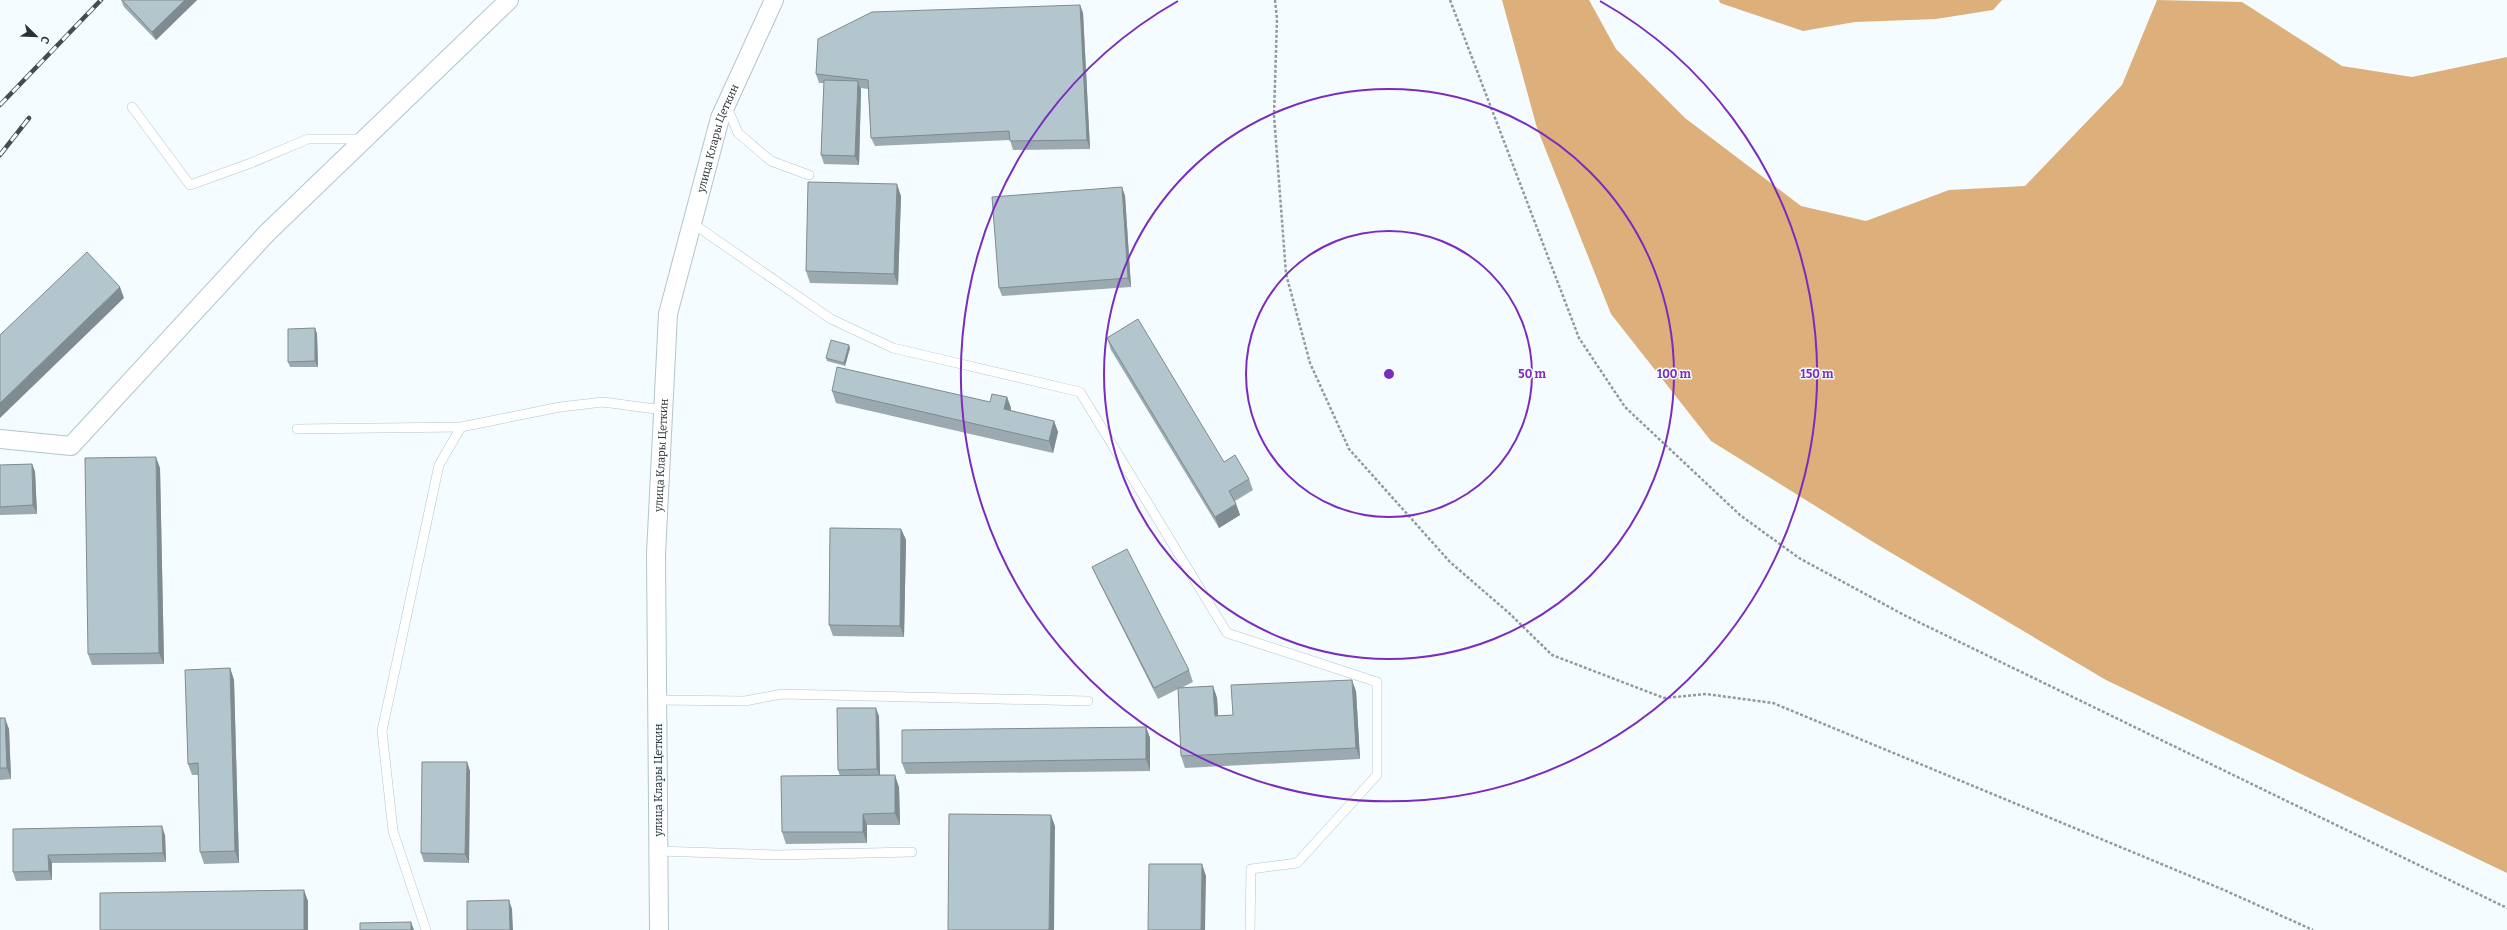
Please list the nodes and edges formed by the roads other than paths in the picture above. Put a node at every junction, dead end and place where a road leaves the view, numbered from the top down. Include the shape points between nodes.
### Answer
1 (509, 0) edge
2 (774, 0) edge
3 (726, 105) junction
4 (132, 107) dead end
5 (366, 138) junction
6 (809, 175) dead end
7 (692, 223) junction
8 (664, 410) junction
9 (461, 427) junction
10 (297, 429) dead end
11 (0, 439) edge
12 (657, 700) junction
13 (1088, 701) dead end
14 (658, 850) junction
15 (912, 852) dead end
16 (426, 930) edge
17 (659, 930) edge
18 (1250, 930) edge

1 - 5 street
2 - 3 street, улица Клары Цеткин
3 - 6 lane via 738,133 743,138 771,161
3 - 7 street, улица Клары Цеткин via 720,118
4 - 5 lane via 190,185 251,164 308,139
5 - 11 street via 267,233 71,446
7 - 8 street, улица Клары Цеткин via 668,314
7 - 18 lane via 830,319 893,348 1080,392 1227,633 1377,682 1377,775 1296,863 1251,869
8 - 9 lane via 603,402 560,407
8 - 12 street, улица Клары Цеткин via 656,554
9 - 10 lane
9 - 16 lane via 439,465 382,731 394,831
12 - 13 lane via 745,701 782,694
12 - 14 street, улица Клары Цеткин
14 - 15 lane via 776,855
14 - 17 street, улица Клары Цеткин

